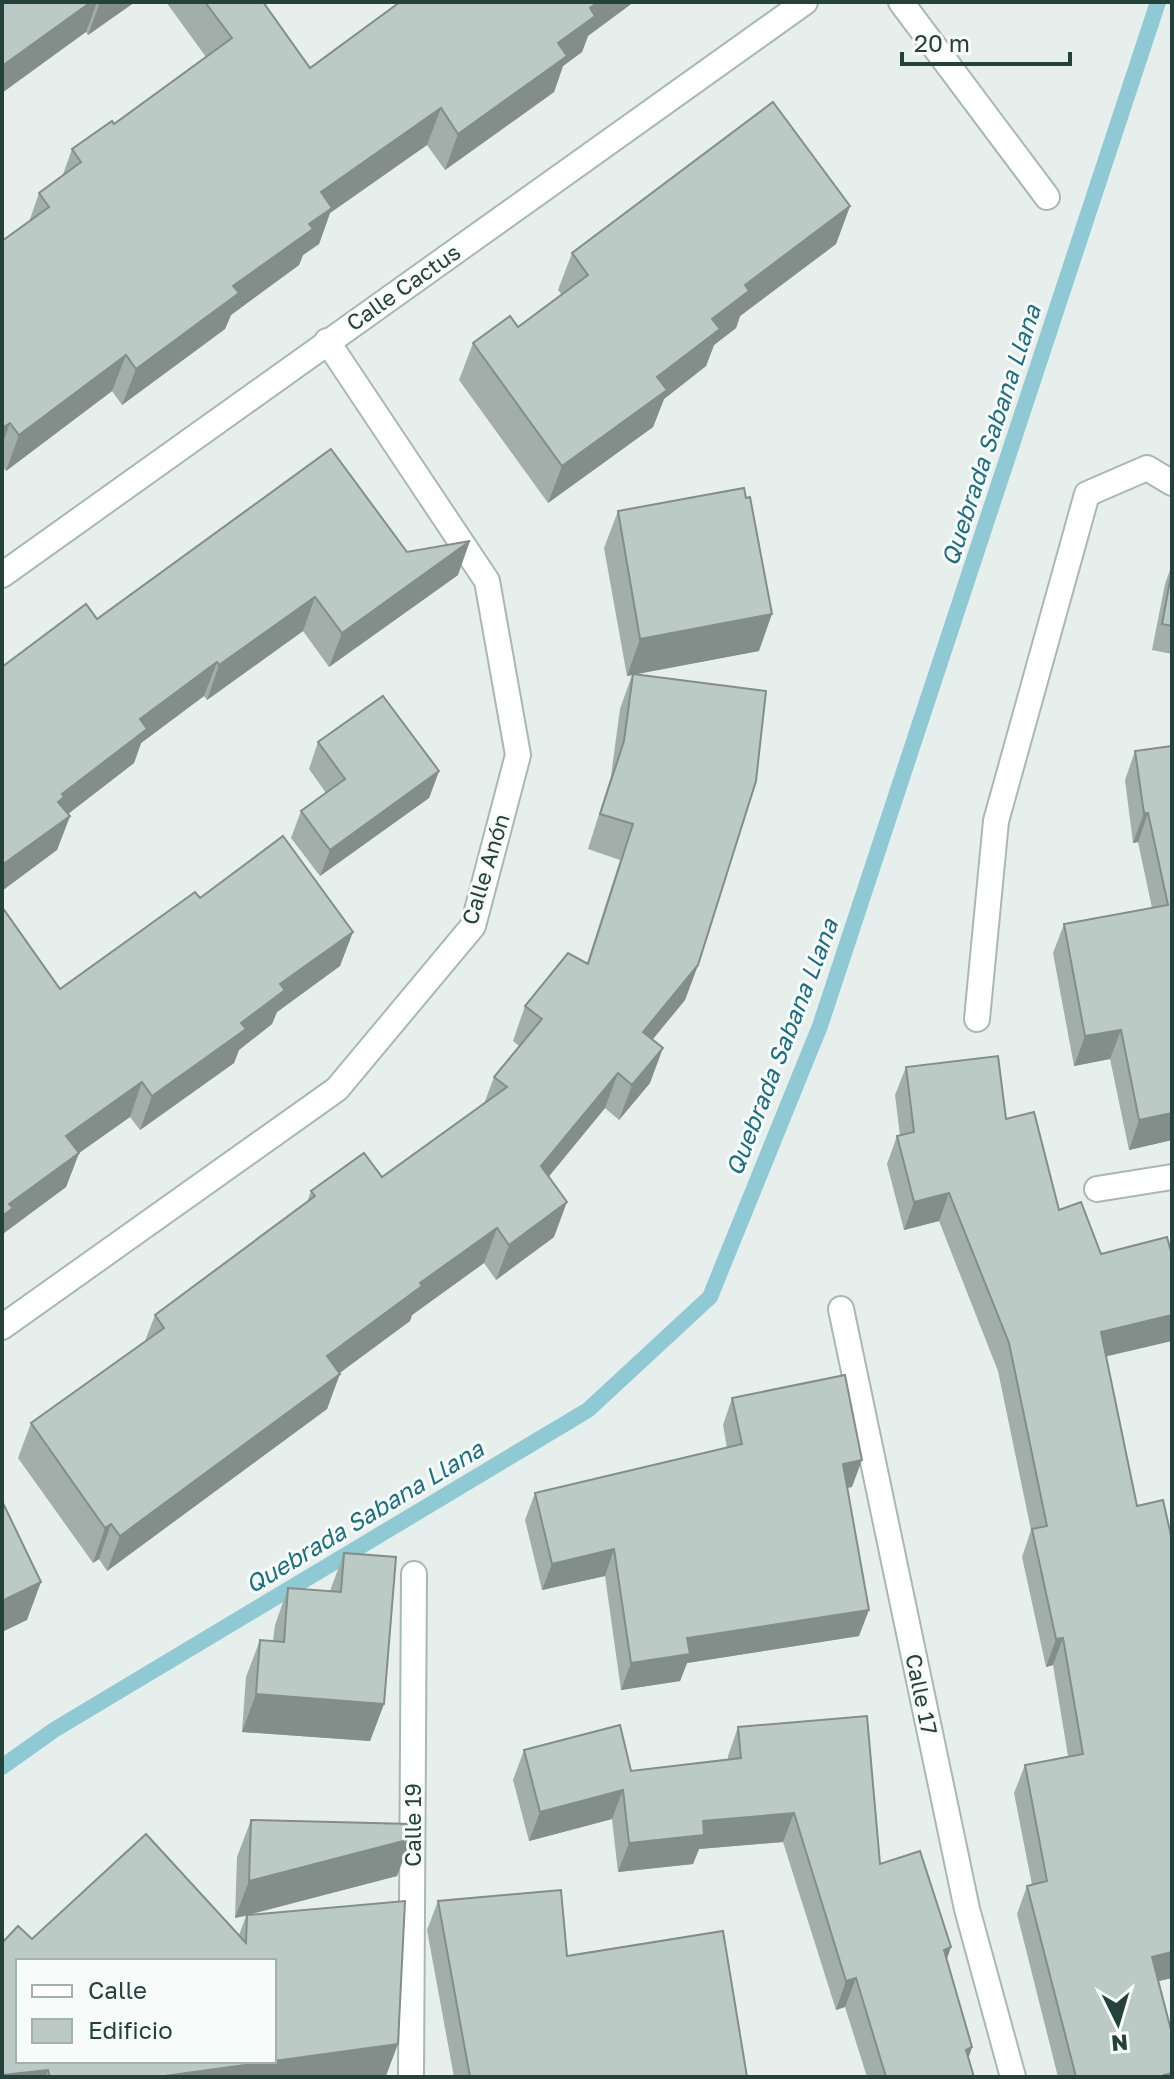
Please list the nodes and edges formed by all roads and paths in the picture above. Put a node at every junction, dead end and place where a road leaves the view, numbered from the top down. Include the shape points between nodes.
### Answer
1 (805, 2) edge
2 (901, 2) edge
3 (1047, 197) dead end
4 (327, 341) junction
5 (1172, 483) edge
6 (2, 575) edge
7 (977, 1019) dead end
8 (1172, 1177) edge
9 (1097, 1189) dead end
10 (841, 1309) dead end
11 (2, 1327) edge
12 (414, 1574) dead end
13 (411, 2077) edge
14 (1013, 2077) edge

1 - 4 street, Calle Cactus
2 - 3 street
4 - 6 street, Calle Cactus
4 - 11 street, Calle Anón via 487,581 518,755 473,926 337,1089
5 - 7 street via 1147,468 1087,494 996,821
8 - 9 street
10 - 14 street, Calle 17 via 967,1909
12 - 13 street, Calle 19

